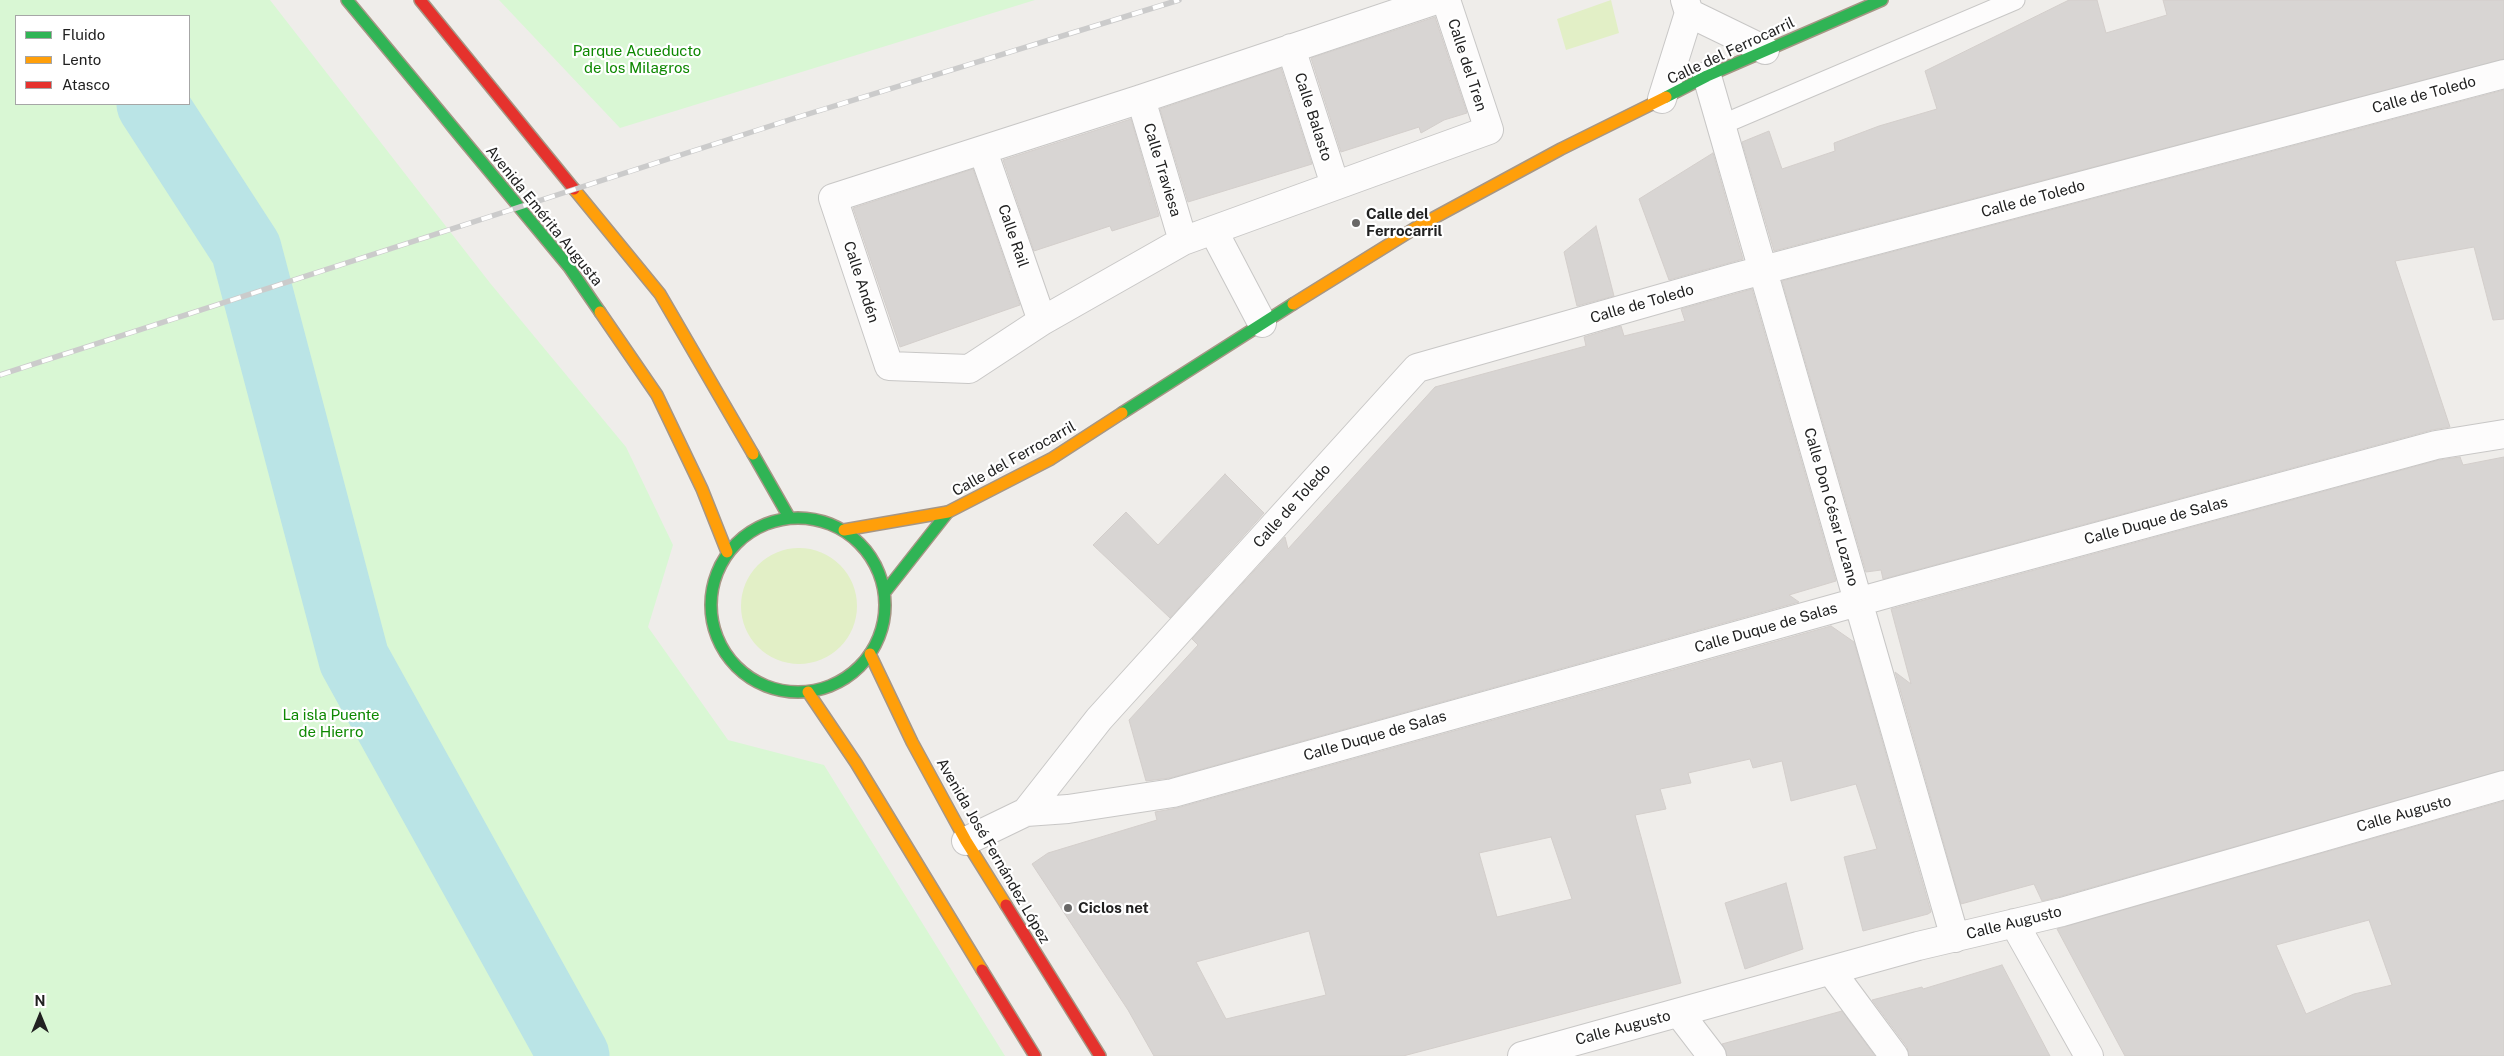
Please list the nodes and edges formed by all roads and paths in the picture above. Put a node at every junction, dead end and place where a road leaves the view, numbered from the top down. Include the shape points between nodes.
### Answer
1 (347, 0) edge
2 (420, 0) edge
3 (1436, 0) edge
4 (1446, 0) edge
5 (1882, 0) edge
6 (2015, 0) edge
7 (1687, 7) edge
8 (1291, 48) junction
9 (1765, 50) junction
10 (2504, 74) edge
11 (1707, 76) junction
12 (1141, 99) junction
13 (1662, 99) junction
14 (1721, 125) junction
15 (983, 151) junction
16 (1335, 185) junction
17 (1213, 230) junction
18 (1183, 240) junction
19 (1764, 270) junction
20 (1042, 321) junction
21 (1262, 323) junction
22 (2504, 434) edge
23 (948, 512) junction
24 (789, 517) junction
25 (844, 530) junction
26 (727, 552) junction
27 (885, 592) junction
28 (1858, 602) junction
29 (870, 654) junction
30 (808, 692) junction
31 (2503, 787) edge
32 (1026, 812) junction
33 (966, 841) junction
34 (2014, 924) junction
35 (1955, 938) junction
36 (1830, 971) junction
37 (1679, 1013) junction
38 (1034, 1056) edge
39 (1100, 1056) edge
40 (1522, 1056) edge
41 (1712, 1056) edge
42 (1894, 1056) edge
43 (2089, 1056) edge

1 - 26 main road, Avenida Emérita Augusta via 569,268 646,379 657,395 698,481
2 - 24 main road via 660,294
3 - 8 street
4 - 16 street, Calle del Tren via 1489,130
5 - 9 main road, Calle del Ferrocarril
6 - 14 lane
7 - 9 street
7 - 13 street
8 - 12 street
8 - 16 street, Calle Balasto
9 - 11 main road, Calle del Ferrocarril
10 - 19 street, Calle de Toledo
11 - 13 main road, Calle del Ferrocarril
11 - 14 street, Calle Don César Lozano
12 - 15 street
12 - 18 street, Calle Traviesa
13 - 21 main road, Calle del Ferrocarril via 1417,227
14 - 19 street, Calle Don César Lozano
15 - 20 street, Calle Rail
15 - 20 street, Calle Andén via 833,198 889,366 969,369
16 - 17 street
17 - 18 street
17 - 21 street
18 - 20 street
19 - 28 street, Calle Don César Lozano
19 - 32 street, Calle de Toledo via 1417,368 1099,719
21 - 23 main road, Calle del Ferrocarril via 1051,459
22 - 28 street, Calle Duque de Salas via 2436,445
23 - 25 main road, Calle del Ferrocarril
23 - 27 main road, Calle del Ferrocarril
24 - 25 main road via 817,519
24 - 26 main road via 754,528
25 - 27 main road via 863,546 878,568
26 - 30 main road via 713,577 709,606 715,635 729,661 751,680 778,690
27 - 29 main road via 884,624
28 - 32 street, Calle Duque de Salas via 1173,793
28 - 35 street, Calle Don César Lozano
29 - 30 main road via 853,673 832,686
29 - 33 main road, Avenida José Fernández López via 912,742
30 - 38 main road via 856,763
31 - 34 street, Calle Augusto
32 - 33 street, Calle de Toledo
33 - 39 main road, Avenida José Fernández López
34 - 35 street, Calle Augusto
34 - 43 street
35 - 36 street, Calle Augusto
36 - 37 street, Calle Augusto
36 - 42 street
37 - 40 street, Calle Augusto
37 - 41 street

